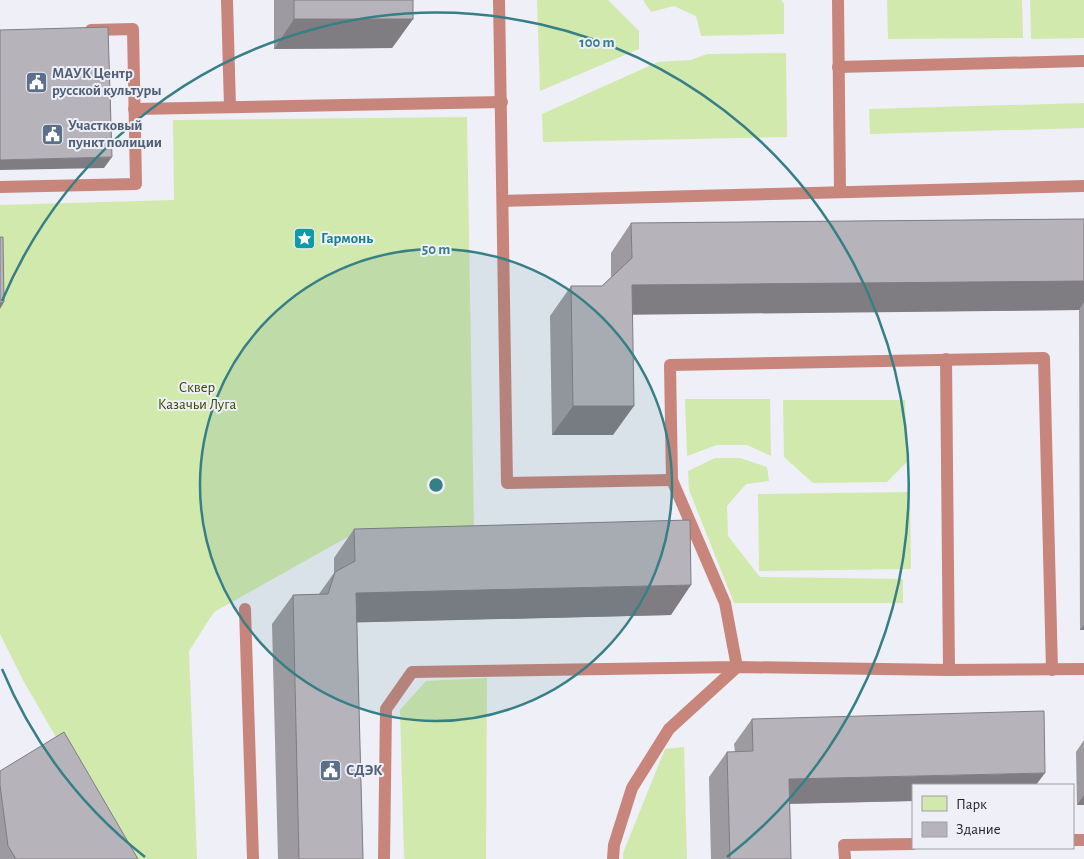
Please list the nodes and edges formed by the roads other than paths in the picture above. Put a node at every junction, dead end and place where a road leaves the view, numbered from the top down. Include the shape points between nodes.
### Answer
1 (227, 0) edge
2 (499, 0) edge
3 (838, 0) edge
4 (76, 30) edge
5 (1084, 61) edge
6 (838, 67) junction
7 (502, 102) junction
8 (230, 107) junction
9 (134, 109) junction
10 (1084, 186) edge
11 (0, 187) edge
12 (840, 192) junction
13 (503, 200) junction
14 (946, 359) junction
15 (672, 480) junction
16 (245, 609) dead end
17 (737, 668) junction
18 (1084, 669) edge
19 (949, 670) junction
20 (1052, 670) junction
21 (912, 844) edge
22 (253, 859) edge
23 (384, 859) edge
24 (613, 859) edge
25 (845, 859) edge

1 - 8 lane
2 - 7 lane
3 - 6 lane
4 - 9 lane via 133,29
5 - 6 lane
6 - 12 lane
7 - 8 lane
7 - 13 lane
8 - 9 lane
9 - 11 lane via 136,184
10 - 12 lane
12 - 13 lane
13 - 15 lane via 507,482
14 - 15 lane via 670,365
14 - 19 lane
14 - 20 lane via 1044,358
15 - 17 lane via 725,604
16 - 22 lane
17 - 19 lane
17 - 23 lane via 412,672 386,709
17 - 24 lane via 668,729 632,788 614,845
18 - 20 lane
19 - 20 lane
21 - 25 lane via 844,846

